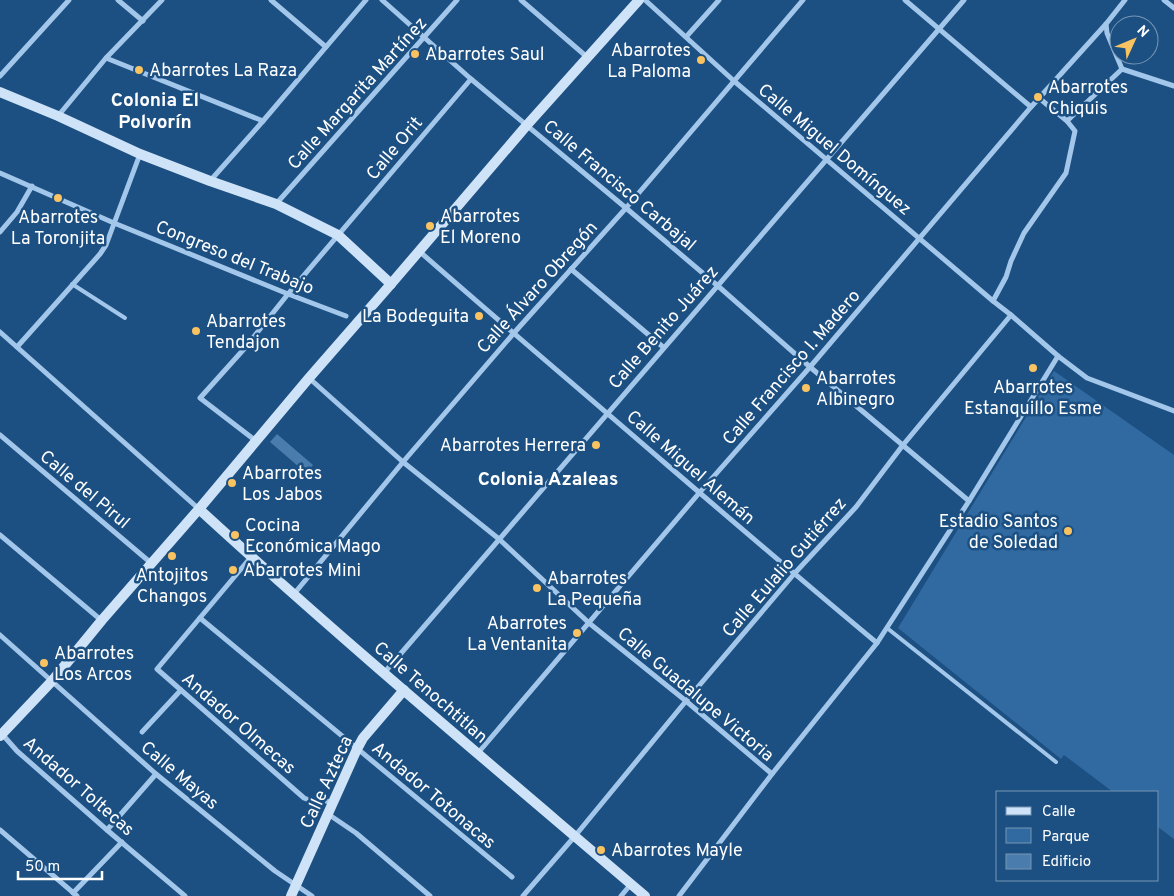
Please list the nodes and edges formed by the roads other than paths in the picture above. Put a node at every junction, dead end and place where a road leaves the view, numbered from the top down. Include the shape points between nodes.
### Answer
1 (69, 0) edge
2 (118, 0) edge
3 (162, 0) edge
4 (271, 0) edge
5 (366, 0) edge
6 (382, 0) edge
7 (457, 0) edge
8 (521, 0) edge
9 (639, 0) edge
10 (645, 0) edge
11 (719, 0) edge
12 (803, 0) edge
13 (905, 0) edge
14 (964, 0) edge
15 (1126, 0) edge
16 (1164, 0) edge
17 (1174, 8) edge
18 (143, 20) junction
19 (1106, 24) junction
20 (939, 29) junction
21 (425, 37) junction
22 (686, 37) junction
23 (326, 47) junction
24 (587, 57) junction
25 (106, 58) junction
26 (1122, 69) junction
27 (0, 76) edge
28 (471, 79) junction
29 (734, 81) junction
30 (1174, 86) edge
31 (0, 92) edge
32 (1039, 98) junction
33 (1031, 107) junction
34 (58, 116) junction
35 (264, 121) junction
36 (1067, 121) junction
37 (527, 125) junction
38 (140, 154) junction
39 (826, 159) junction
40 (0, 173) edge
41 (210, 181) junction
42 (32, 186) junction
43 (276, 204) junction
44 (626, 208) junction
45 (114, 223) junction
46 (0, 232) edge
47 (338, 235) junction
48 (919, 238) junction
49 (419, 251) junction
50 (571, 269) junction
51 (72, 284) junction
52 (391, 284) junction
53 (718, 286) junction
54 (288, 294) junction
55 (993, 301) junction
56 (1011, 315) junction
57 (346, 316) dead end
58 (126, 318) dead end
59 (0, 332) edge
60 (513, 334) junction
61 (17, 347) junction
62 (663, 347) junction
63 (1058, 356) junction
64 (810, 367) junction
65 (309, 378) junction
66 (1174, 411) edge
67 (607, 413) junction
68 (0, 435) edge
69 (256, 441) junction
70 (903, 445) junction
71 (403, 462) junction
72 (700, 492) junction
73 (969, 501) junction
74 (199, 509) junction
75 (0, 535) edge
76 (499, 539) junction
77 (251, 557) junction
78 (152, 564) junction
79 (794, 574) junction
80 (294, 594) junction
81 (200, 618) junction
82 (102, 620) junction
83 (588, 623) junction
84 (887, 628) junction
85 (0, 635) edge
86 (877, 643) junction
87 (384, 672) junction
88 (52, 681) junction
89 (181, 690) junction
90 (404, 690) junction
91 (686, 701) junction
92 (142, 732) dead end
93 (1, 734) edge
94 (357, 749) junction
95 (478, 753) junction
96 (1056, 762) dead end
97 (156, 774) junction
98 (772, 774) junction
99 (333, 803) junction
100 (328, 814) junction
101 (0, 830) edge
102 (107, 830) junction
103 (575, 836) junction
104 (122, 842) junction
105 (512, 877) dead end
106 (296, 884) junction
107 (631, 884) junction
108 (75, 894) edge
109 (185, 896) edge
110 (291, 896) edge
111 (312, 896) edge
112 (430, 896) edge
113 (523, 896) edge
114 (621, 896) edge
115 (645, 896) edge
116 (678, 896) edge

1 - 27 street
2 - 18 street
3 - 18 street
4 - 23 street
5 - 23 street
6 - 21 street, Calle Francisco Carbajal
7 - 21 street, Calle Margarita Martínez
8 - 24 street
9 - 24 street
10 - 22 street, Calle Miguel Domínguez
11 - 22 street
12 - 29 street, Calle Álvaro Obregón
13 - 20 street
14 - 20 street, Calle Benito Juárez
15 - 19 street, Calle Francisco I. Madero
16 - 17 street
18 - 25 street
19 - 26 street
19 - 32 street, Calle Francisco I. Madero
20 - 33 street
20 - 39 street, Calle Benito Juárez
21 - 28 street, Calle Francisco Carbajal
21 - 43 street, Calle Margarita Martínez
22 - 29 street, Calle Miguel Domínguez
23 - 35 street
24 - 37 street
25 - 34 street
25 - 35 street
26 - 30 street
26 - 36 street
28 - 37 street, Calle Francisco Carbajal
28 - 47 street, Calle Orit
29 - 39 street, Calle Miguel Domínguez
29 - 44 street, Calle Álvaro Obregón
31 - 34 street
32 - 33 street, Calle Francisco I. Madero
32 - 36 street
33 - 48 street, Calle Francisco I. Madero
34 - 38 street
35 - 41 street
36 - 55 street via 1075,131 1066,173 1024,232
37 - 44 street, Calle Francisco Carbajal
37 - 49 street
38 - 41 street
38 - 45 street
39 - 48 street, Calle Miguel Domínguez
39 - 53 street, Calle Benito Juárez
40 - 42 street, Congreso del Trabajo
41 - 43 street
42 - 45 street, Congreso del Trabajo
42 - 46 street via 17,212
43 - 47 street
44 - 50 street, Calle Álvaro Obregón
44 - 53 street, Calle Francisco Carbajal
45 - 51 street via 100,254
45 - 54 street, Congreso del Trabajo
47 - 52 street
47 - 54 street, Calle Orit
48 - 55 street, Calle Miguel Domínguez
48 - 64 street, Calle Francisco I. Madero
49 - 52 street
49 - 60 street, Calle Miguel Alemán
50 - 60 street, Calle Álvaro Obregón
50 - 62 street
51 - 58 lane
51 - 61 street
52 - 65 street
53 - 62 street, Calle Benito Juárez
53 - 64 street, Calle Francisco Carbajal
54 - 57 street, Congreso del Trabajo
54 - 69 street, Calle Orit via 200,398
55 - 56 street, Calle Miguel Domínguez
56 - 63 street, Calle Miguel Domínguez
56 - 70 street, Calle Eulalio Gutiérrez
59 - 61 street
60 - 67 street, Calle Miguel Alemán
60 - 71 street, Calle Álvaro Obregón
61 - 74 street
62 - 67 street, Calle Benito Juárez
63 - 66 street, Calle Miguel Domínguez via 1087,378
63 - 73 street
64 - 70 street, Calle Francisco Carbajal
64 - 72 street, Calle Francisco I. Madero
65 - 69 street
65 - 71 street, Calle Guadalupe Victoria
67 - 72 street, Calle Miguel Alemán
67 - 76 street, Calle Benito Juárez
68 - 78 street, Calle del Pirul
69 - 74 street
70 - 73 street, Calle Francisco Carbajal
70 - 79 street, Calle Eulalio Gutiérrez via 856,506
71 - 76 street, Calle Guadalupe Victoria
71 - 80 street, Calle Álvaro Obregón
72 - 79 street, Calle Miguel Alemán
72 - 83 street, Calle Francisco I. Madero
73 - 84 street
74 - 77 street, Calle Tenochtitlan
74 - 78 street
75 - 82 street
76 - 83 street, Calle Guadalupe Victoria
76 - 87 street, Calle Benito Juárez
77 - 80 street, Calle Tenochtitlan
77 - 81 street
78 - 82 street
79 - 86 street, Calle Miguel Alemán
79 - 91 street, Calle Eulalio Gutiérrez
80 - 87 street, Calle Tenochtitlan
81 - 89 street, Andador Olmecas via 157,669
81 - 94 street, Andador Totonacas
82 - 88 street
83 - 91 street, Calle Guadalupe Victoria
83 - 95 street, Calle Francisco I. Madero
84 - 86 street
84 - 96 lane
85 - 88 street, Calle Mayas
86 - 98 street
87 - 90 street, Calle Tenochtitlan
88 - 93 street
88 - 97 street, Calle Mayas
89 - 92 street
89 - 99 street, Andador Olmecas via 304,798
90 - 94 street, Calle Azteca
90 - 95 street, Calle Tenochtitlan
91 - 98 street, Calle Guadalupe Victoria
91 - 103 street, Calle Eulalio Gutiérrez
93 - 102 street, Andador Toltecas
94 - 99 street, Calle Azteca
94 - 105 street, Andador Totonacas
95 - 103 street, Calle Tenochtitlan
97 - 102 street
97 - 106 street, Calle Mayas via 275,871
98 - 116 street
99 - 100 street, Calle Azteca
100 - 106 street, Calle Azteca
100 - 112 street via 356,833
101 - 108 street
102 - 104 street, Andador Toltecas
103 - 107 street, Calle Tenochtitlan
103 - 113 street, Calle Eulalio Gutiérrez
104 - 108 street
104 - 109 street, Andador Toltecas
106 - 110 street, Calle Azteca
106 - 111 street, Calle Mayas
107 - 114 street
107 - 115 street, Calle Tenochtitlan

